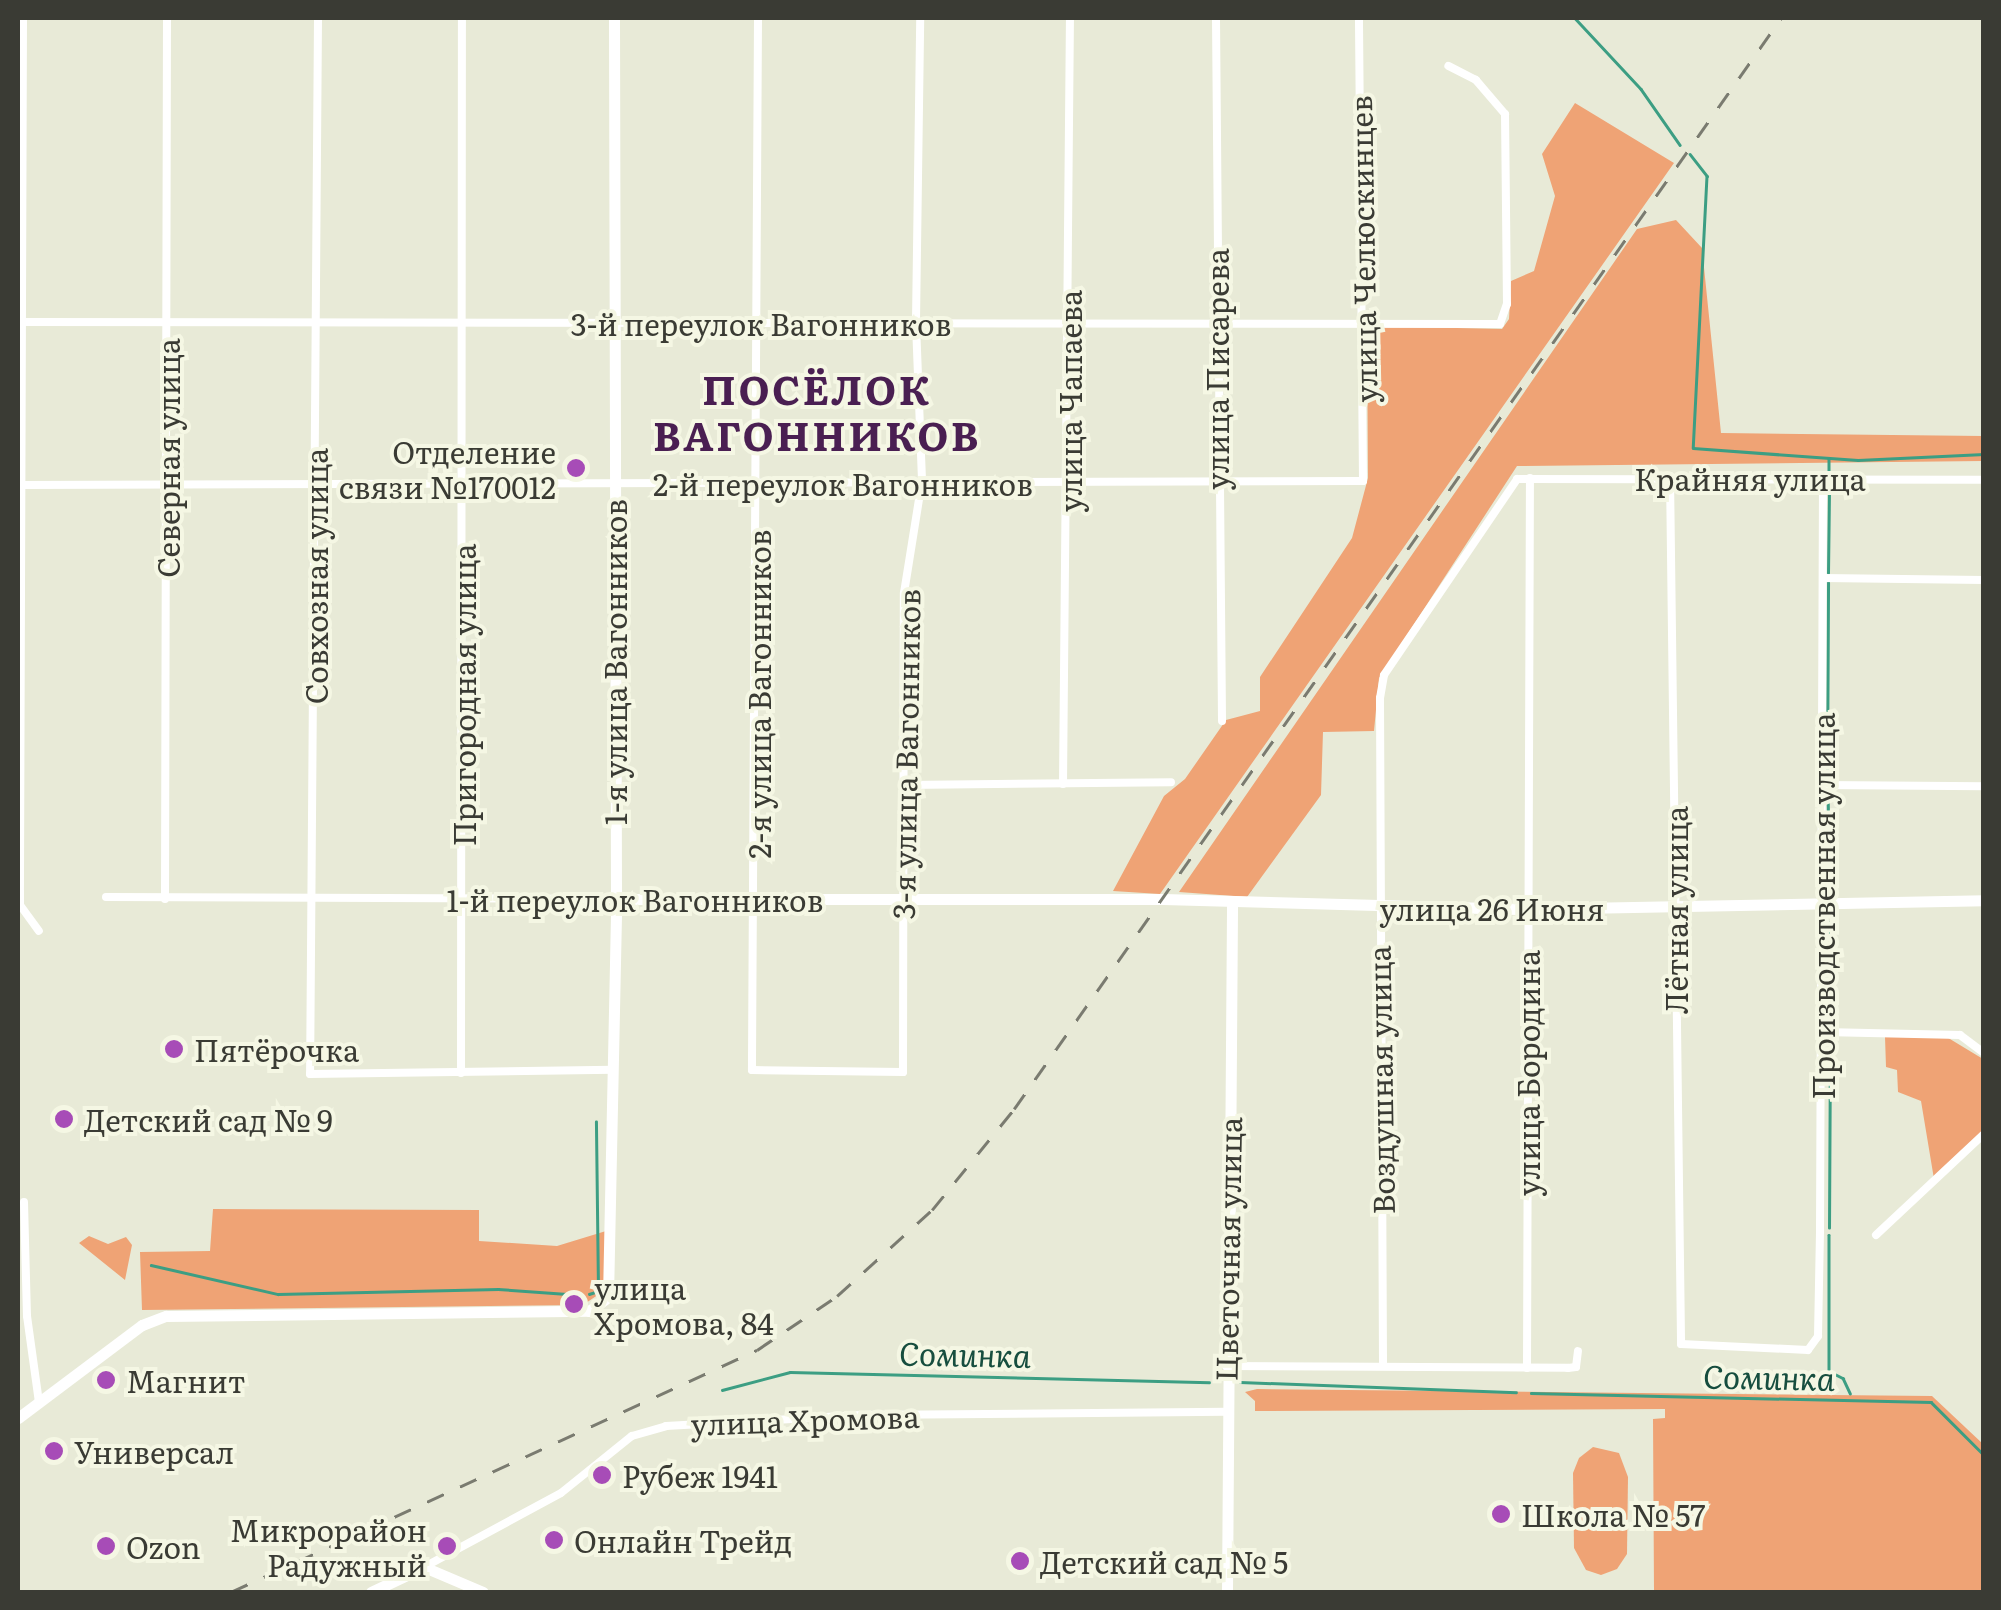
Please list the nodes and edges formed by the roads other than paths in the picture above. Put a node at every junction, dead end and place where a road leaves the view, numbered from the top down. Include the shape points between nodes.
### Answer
1 (22, 18) edge
2 (167, 18) edge
3 (318, 18) edge
4 (462, 18) edge
5 (614, 18) edge
6 (758, 18) edge
7 (920, 18) edge
8 (1070, 18) edge
9 (1216, 18) edge
10 (1358, 18) edge
11 (1448, 66) dead end
12 (1070, 320) junction
13 (1216, 321) junction
14 (23, 322) junction
15 (916, 322) junction
16 (166, 323) junction
17 (315, 323) junction
18 (462, 323) junction
19 (1364, 323) junction
20 (613, 324) junction
21 (760, 325) junction
22 (1670, 476) junction
23 (1822, 476) junction
24 (1530, 478) junction
25 (1518, 479) joint
26 (922, 480) junction
27 (1984, 480) edge
28 (1217, 481) junction
29 (1363, 481) joint
30 (461, 482) junction
31 (613, 483) junction
32 (1069, 483) junction
33 (314, 484) junction
34 (759, 484) junction
35 (24, 485) junction
36 (168, 485) junction
37 (1823, 578) junction
38 (1984, 580) edge
39 (1222, 721) dead end
40 (1171, 782) dead end
41 (1063, 784) junction
42 (1822, 784) junction
43 (905, 785) junction
44 (1984, 786) edge
45 (106, 897) dead end
46 (904, 898) junction
47 (165, 899) junction
48 (464, 899) junction
49 (616, 900) junction
50 (757, 900) junction
51 (1163, 900) joint
52 (1984, 900) edge
53 (314, 902) junction
54 (19, 905) edge
55 (1820, 905) junction
56 (1232, 906) junction
57 (1379, 908) junction
58 (1676, 908) junction
59 (1528, 910) junction
60 (39, 931) dead end
61 (1823, 1032) junction
62 (1984, 1054) edge
63 (614, 1070) junction
64 (752, 1070) joint
65 (461, 1073) junction
66 (1984, 1134) edge
67 (24, 1202) dead end
68 (21, 1229) edge
69 (1876, 1235) dead end
70 (22, 1316) edge
71 (1818, 1336) joint
72 (1578, 1351) dead end
73 (1383, 1363) junction
74 (1226, 1366) junction
75 (1527, 1368) junction
76 (40, 1402) junction
77 (1226, 1412) junction
78 (18, 1418) edge
79 (424, 1567) junction
80 (370, 1592) edge
81 (484, 1592) edge
82 (1226, 1592) edge

1 - 14 street
2 - 16 street, Северная улица
3 - 17 street, Совхозная улица
4 - 18 street, Пригородная улица
5 - 20 main road, 1-я улица Вагонников
6 - 21 street, 2-я улица Вагонников
7 - 15 street, 3-я улица Вагонников
8 - 12 street, улица Чапаева
9 - 13 street, улица Писарева
10 - 19 street, улица Челюскинцев
11 - 19 street, 3-й переулок Вагонников via 1476,80 1505,114 1507,304 1500,324
12 - 13 street, 3-й переулок Вагонников
12 - 15 street, 3-й переулок Вагонников
12 - 32 street, улица Чапаева
13 - 19 street, 3-й переулок Вагонников
13 - 28 street, улица Писарева
14 - 16 street, 3-й переулок Вагонников
14 - 35 street
15 - 21 street, 3-й переулок Вагонников
15 - 26 street, 3-я улица Вагонников
16 - 17 street, 3-й переулок Вагонников
16 - 36 street, Северная улица
17 - 18 street, 3-й переулок Вагонников
17 - 33 street, Совхозная улица
18 - 20 street, 3-й переулок Вагонников
18 - 30 street, Пригородная улица
19 - 29 street, улица Челюскинцев
20 - 21 street, 3-й переулок Вагонников
20 - 31 main road, 1-я улица Вагонников
21 - 34 street, 2-я улица Вагонников
22 - 23 street, Крайняя улица
22 - 24 street, Крайняя улица
22 - 58 street, Лётная улица
23 - 27 street, Крайняя улица
23 - 37 street, Производственная улица
24 - 25 street, Крайняя улица
24 - 59 street, улица Бородина
25 - 57 street, Воздушная улица via 1384,675
26 - 32 street, 2-й переулок Вагонников
26 - 34 street, 2-й переулок Вагонников
26 - 43 street, 3-я улица Вагонников via 904,594
28 - 29 street, 2-й переулок Вагонников
28 - 32 street, 2-й переулок Вагонников
28 - 39 street, улица Писарева
30 - 31 street, 2-й переулок Вагонников
30 - 33 street, 2-й переулок Вагонников
30 - 48 street, Пригородная улица
31 - 34 street, 2-й переулок Вагонников
31 - 49 main road, 1-я улица Вагонников
32 - 41 street, улица Чапаева
33 - 36 street, 2-й переулок Вагонников
33 - 53 street, Совхозная улица
34 - 50 street, 2-я улица Вагонников
35 - 36 street, 2-й переулок Вагонников
35 - 54 street
36 - 47 street, Северная улица
37 - 38 street
37 - 42 street, Производственная улица
40 - 41 street
41 - 43 street
42 - 44 street
42 - 55 street, Производственная улица
43 - 46 street, 3-я улица Вагонников
45 - 47 street, 1-й переулок Вагонников
46 - 50 main road, 1-й переулок Вагонников
46 - 51 main road, 1-й переулок Вагонников
46 - 64 street, 3-я улица Вагонников via 903,1072
47 - 53 street, 1-й переулок Вагонников
48 - 49 street, 1-й переулок Вагонников
48 - 53 street, 1-й переулок Вагонников
48 - 65 street, Пригородная улица
49 - 50 main road, 1-й переулок Вагонников
49 - 63 main road, 1-я улица Вагонников
50 - 64 street, 2-я улица Вагонников
51 - 56 main road, улица 26 Июня
52 - 55 main road, улица 26 Июня
53 - 65 street, Совхозная улица via 310,1074
54 - 60 street
55 - 58 main road, улица 26 Июня
55 - 61 street, Производственная улица
56 - 57 main road, улица 26 Июня
56 - 74 main road, Цветочная улица
57 - 59 main road, улица 26 Июня
57 - 73 street, Воздушная улица
58 - 59 main road, улица 26 Июня
58 - 71 street, Лётная улица via 1676,1293 1682,1344 1808,1350
59 - 75 street, улица Бородина
61 - 62 street via 1960,1035
61 - 71 street, Производственная улица
63 - 65 street
63 - 76 main road, 1-я улица Вагонников via 609,1291 602,1305 589,1311 166,1316 142,1325
66 - 69 street
67 - 68 street
68 - 70 street
70 - 76 street
72 - 75 street via 1576,1367
73 - 74 street
73 - 75 street
74 - 77 main road, Цветочная улица
76 - 78 main road
77 - 79 street, улица Хромова via 861,1415 666,1426 632,1436 561,1492
77 - 82 main road, Цветочная улица
79 - 80 main road
79 - 81 main road

